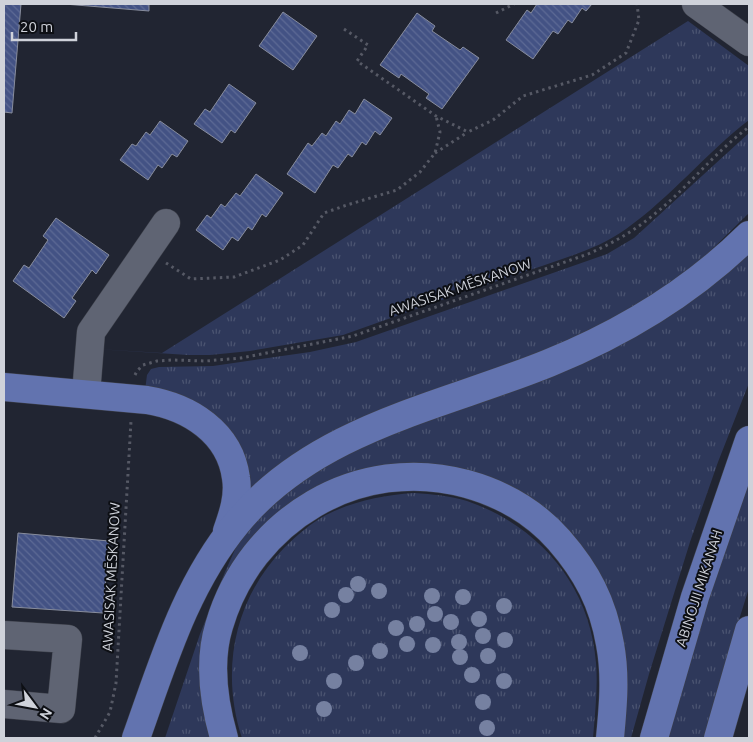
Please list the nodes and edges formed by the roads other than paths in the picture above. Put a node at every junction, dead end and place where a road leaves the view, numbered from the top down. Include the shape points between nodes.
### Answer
1 (696, 4) edge
2 (749, 42) edge
3 (166, 223) dead end
4 (749, 235) edge
5 (4, 387) edge
6 (86, 394) junction
7 (749, 440) edge
8 (224, 542) junction
9 (749, 630) edge
10 (4, 635) edge
11 (4, 704) edge
12 (136, 735) edge
13 (224, 738) edge
14 (610, 738) edge
15 (654, 738) edge
16 (718, 738) edge

1 - 2 lane
3 - 6 lane via 91,332
4 - 8 main road via 680,292 616,332 549,363 386,423 319,454 294,470 252,506
5 - 6 main road
6 - 8 main road via 168,404 192,414 217,434 230,456 236,478 234,509
7 - 15 main road, ABINOJII MIKANAH via 694,598
8 - 12 main road via 194,587 183,611
9 - 16 main road
10 - 11 lane via 68,639 61,709
13 - 14 main road via 215,705 214,654 218,628 239,579 256,554 274,534 316,502 360,484 404,476 454,480 480,487 528,511 566,547 597,596 611,645 614,679

